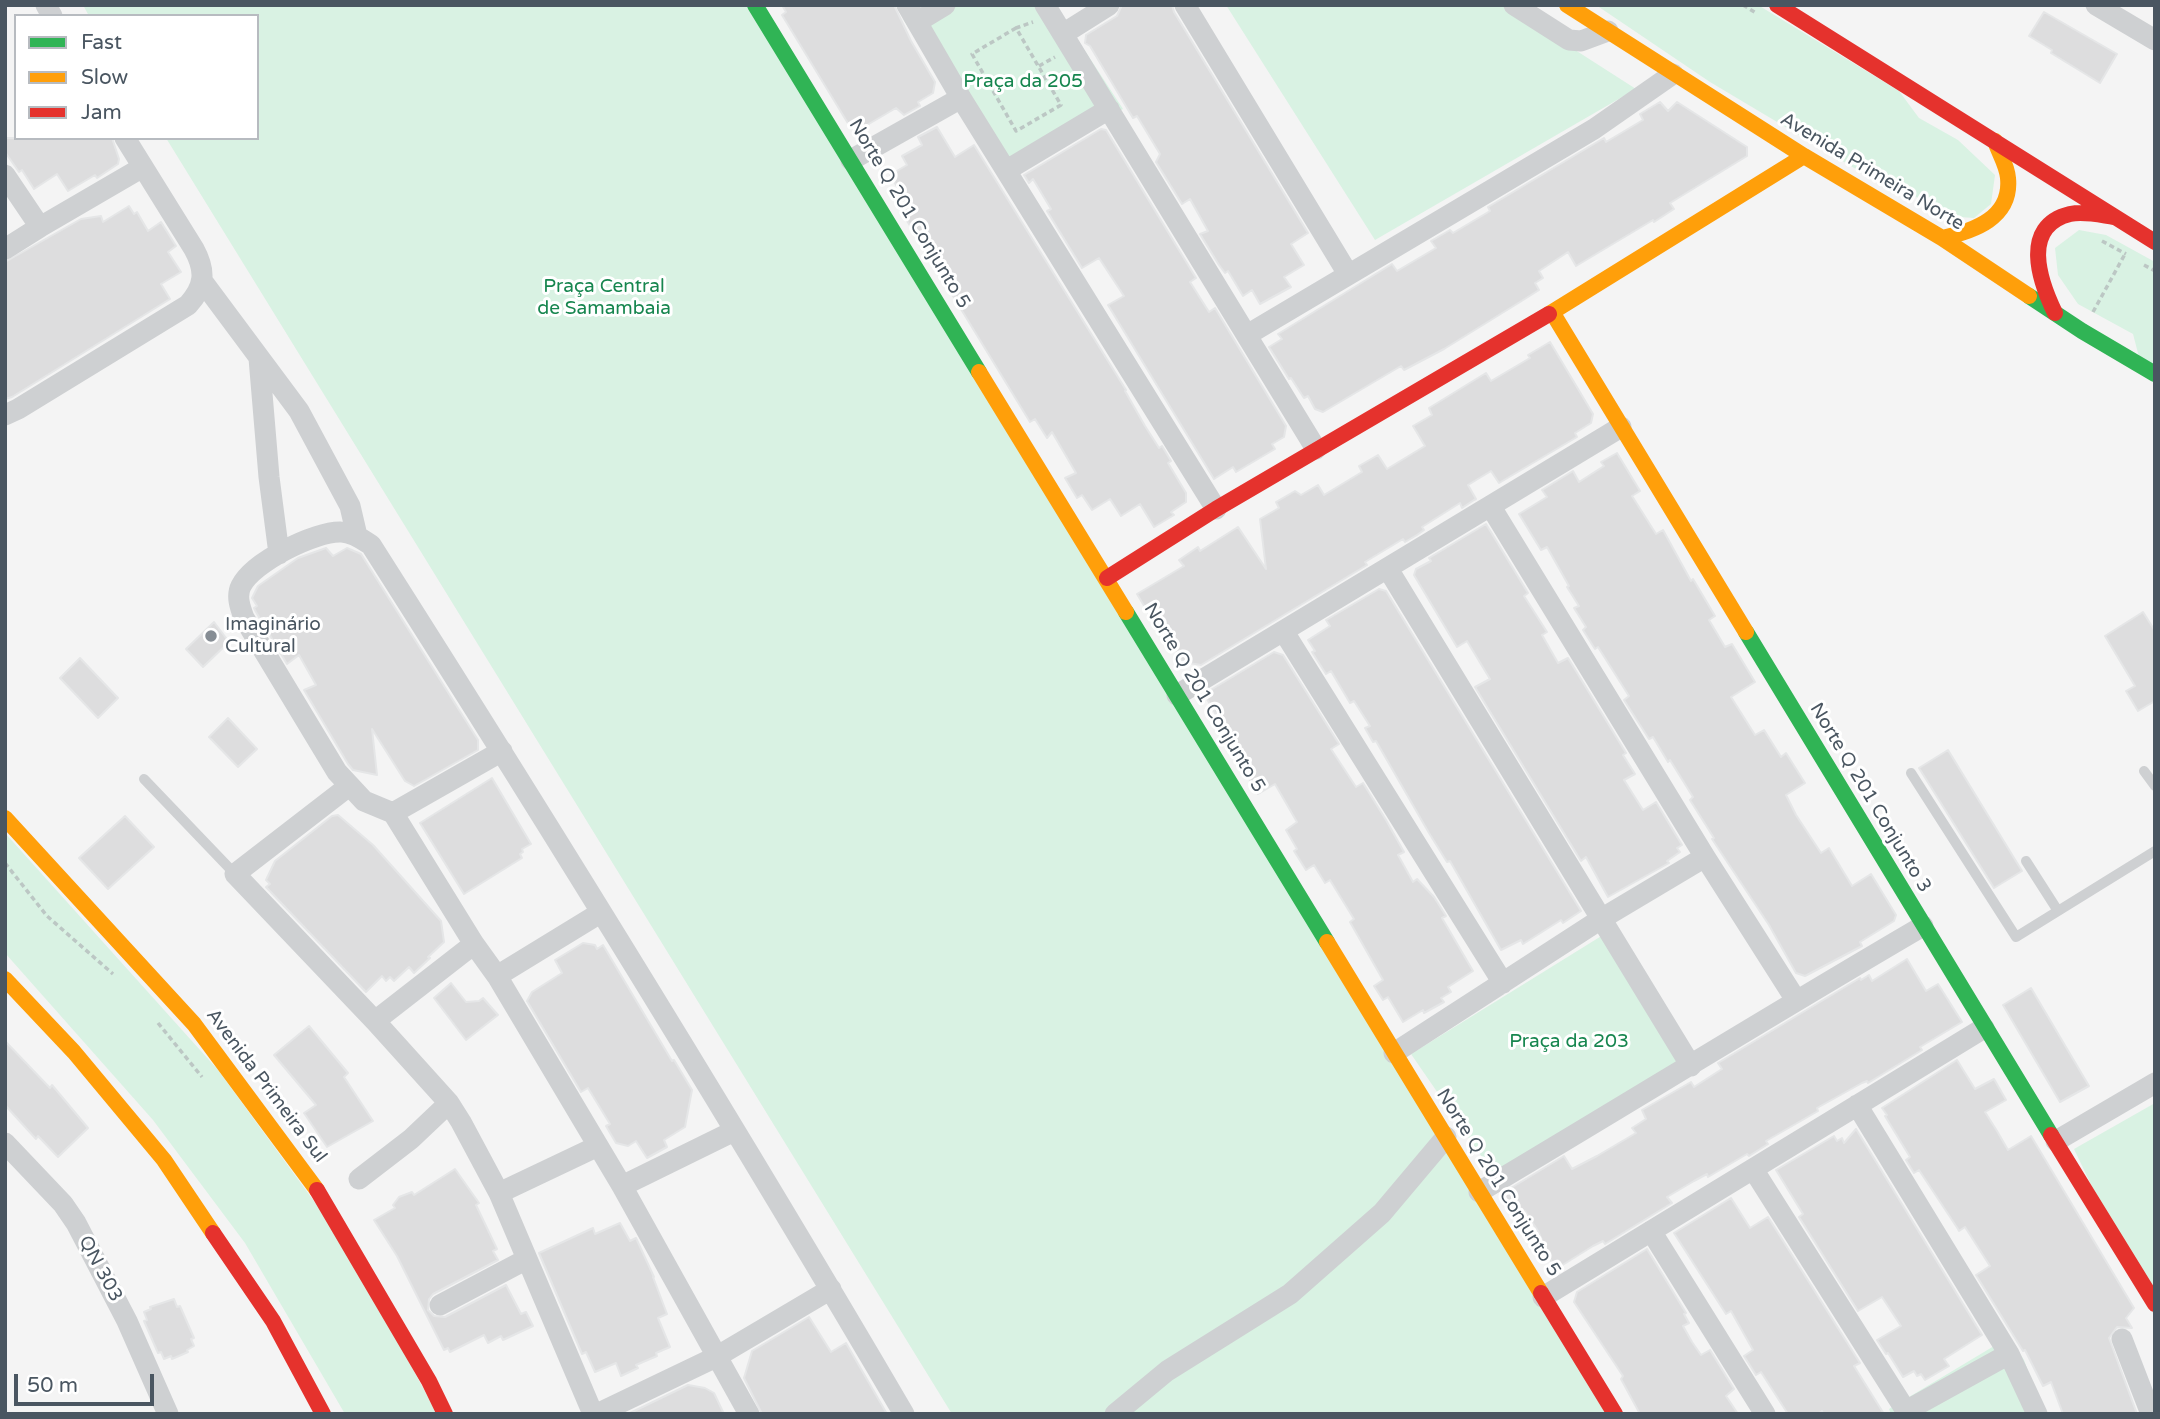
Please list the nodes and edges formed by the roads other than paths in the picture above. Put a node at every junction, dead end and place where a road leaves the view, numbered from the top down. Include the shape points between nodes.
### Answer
1 (755, 5) edge
2 (945, 5) edge
3 (1109, 5) edge
4 (1185, 5) edge
5 (1514, 5) edge
6 (1567, 5) edge
7 (1777, 5) edge
8 (2096, 5) edge
9 (1042, 13) edge
10 (912, 14) edge
11 (1608, 32) junction
12 (2155, 40) edge
13 (1062, 44) junction
14 (1673, 74) junction
15 (961, 99) junction
16 (1109, 109) junction
17 (126, 140) edge
18 (1995, 141) junction
19 (1804, 156) junction
20 (851, 160) junction
21 (143, 167) junction
22 (1007, 170) junction
23 (5, 175) edge
24 (2114, 217) junction
25 (40, 227) junction
26 (1942, 238) junction
27 (2155, 242) edge
28 (5, 249) edge
29 (1348, 274) junction
30 (203, 282) junction
31 (1552, 312) junction
32 (2054, 313) junction
33 (1247, 335) junction
34 (258, 356) junction
35 (2155, 374) edge
36 (5, 415) edge
37 (1621, 427) junction
38 (1316, 449) junction
39 (1491, 507) junction
40 (1216, 509) junction
41 (357, 536) junction
42 (279, 554) junction
43 (1388, 569) junction
44 (1107, 578) junction
45 (1284, 632) junction
46 (1177, 695) junction
47 (502, 751) junction
48 (2144, 771) dead end
49 (1911, 773) dead end
50 (144, 779) dead end
51 (349, 786) junction
52 (2155, 786) edge
53 (393, 813) junction
54 (5, 818) edge
55 (2155, 851) edge
56 (1705, 857) junction
57 (2026, 861) dead end
58 (235, 874) junction
59 (2058, 911) junction
60 (600, 913) junction
61 (1601, 919) junction
62 (1923, 926) junction
63 (474, 944) junction
64 (497, 976) junction
65 (5, 979) edge
66 (1503, 983) junction
67 (1796, 1000) junction
68 (375, 1021) junction
69 (1984, 1028) junction
70 (1394, 1053) junction
71 (1691, 1066) junction
72 (2155, 1083) edge
73 (449, 1103) junction
74 (1857, 1105) junction
75 (734, 1131) junction
76 (1446, 1138) junction
77 (2056, 1141) junction
78 (5, 1143) edge
79 (598, 1146) junction
80 (15, 1165) edge
81 (1753, 1169) junction
82 (359, 1179) dead end
83 (622, 1186) junction
84 (1479, 1192) junction
85 (499, 1194) junction
86 (1651, 1231) junction
87 (527, 1259) junction
88 (831, 1289) junction
89 (1543, 1297) junction
90 (2155, 1304) edge
91 (440, 1305) dead end
92 (2122, 1339) dead end
93 (2009, 1354) junction
94 (716, 1357) junction
95 (1907, 1412) edge
96 (168, 1414) edge
97 (323, 1414) edge
98 (445, 1414) edge
99 (595, 1414) edge
100 (749, 1414) edge
101 (904, 1414) edge
102 (1115, 1414) edge
103 (1615, 1414) edge
104 (1765, 1414) edge
105 (2037, 1414) edge
106 (2151, 1414) edge

1 - 20 street, Norte Q 201 Conjunto 5
2 - 10 street
3 - 13 street
4 - 29 street
5 - 11 street via 1569,40
6 - 11 street, Avenida Primeira Norte
7 - 18 street
8 - 12 street
9 - 13 street
10 - 15 street
11 - 14 street, Avenida Primeira Norte
13 - 16 street
14 - 19 street, Avenida Primeira Norte
14 - 29 street via 1594,129
15 - 20 street
15 - 22 street
16 - 22 street
16 - 33 street
17 - 21 street
18 - 24 street
18 - 26 street via 2008,176 2007,196 1998,214 1982,227
19 - 26 street, Avenida Primeira Norte
19 - 31 street
20 - 44 street, Norte Q 201 Conjunto 5
21 - 25 street
21 - 30 street via 202,264
22 - 40 street
23 - 25 street
24 - 27 street
24 - 32 street via 2064,216 2042,235 2037,267
25 - 28 street
26 - 32 street, Avenida Primeira Norte
29 - 33 street
30 - 34 street
30 - 36 street via 188,304
31 - 37 street, Norte Q 201 Conjunto 3
31 - 38 street
32 - 35 street, Avenida Primeira Norte
33 - 38 street
34 - 41 street via 299,411 325,458 350,506
34 - 42 street
37 - 39 street
37 - 62 street, Norte Q 201 Conjunto 3
38 - 40 street
39 - 43 street
39 - 56 street
40 - 44 street
41 - 42 street via 342,531 325,534
41 - 47 street via 371,545
42 - 51 street via 250,573 238,594 240,604
43 - 45 street
43 - 61 street
44 - 46 street, Norte Q 201 Conjunto 5
45 - 46 street
45 - 66 street
46 - 70 street, Norte Q 201 Conjunto 5
47 - 53 street
47 - 60 street
48 - 52 lane
49 - 59 lane via 2016,937
50 - 58 lane
51 - 53 street via 364,801
51 - 58 street
53 - 63 street
54 - 98 street, Avenida Primeira Sul via 194,1024 281,1139 337,1222
55 - 59 lane
56 - 61 street
56 - 67 street
57 - 59 lane
58 - 68 street
60 - 64 street
60 - 75 street
61 - 66 street
61 - 71 street
62 - 67 street
62 - 69 street, Norte Q 201 Conjunto 3
63 - 64 street
63 - 68 street
64 - 79 street
65 - 97 street via 74,1052 164,1160 273,1321
66 - 70 street
67 - 71 street
68 - 73 street
69 - 74 street
69 - 77 street, Norte Q 201 Conjunto 3
70 - 76 street, Norte Q 201 Conjunto 5
71 - 84 street
72 - 77 street
73 - 82 street
73 - 85 street
74 - 81 street
74 - 93 street
75 - 83 street
75 - 88 street
76 - 84 street, Norte Q 201 Conjunto 5
76 - 102 street via 1382,1213 1290,1294 1167,1371
77 - 90 street, Norte Q 201 Conjunto 3
78 - 80 street, QN 303
79 - 83 street
79 - 85 street
80 - 96 street, QN 303 via 63,1204 76,1223
81 - 86 street
81 - 95 street
83 - 94 street
84 - 89 street, Norte Q 201 Conjunto 5
85 - 87 street
86 - 89 street
86 - 104 street
87 - 91 street
87 - 99 street
88 - 94 street
88 - 101 street
89 - 103 street, Norte Q 201 Conjunto 5
92 - 106 street
93 - 95 street
93 - 105 street
94 - 99 street
94 - 100 street

